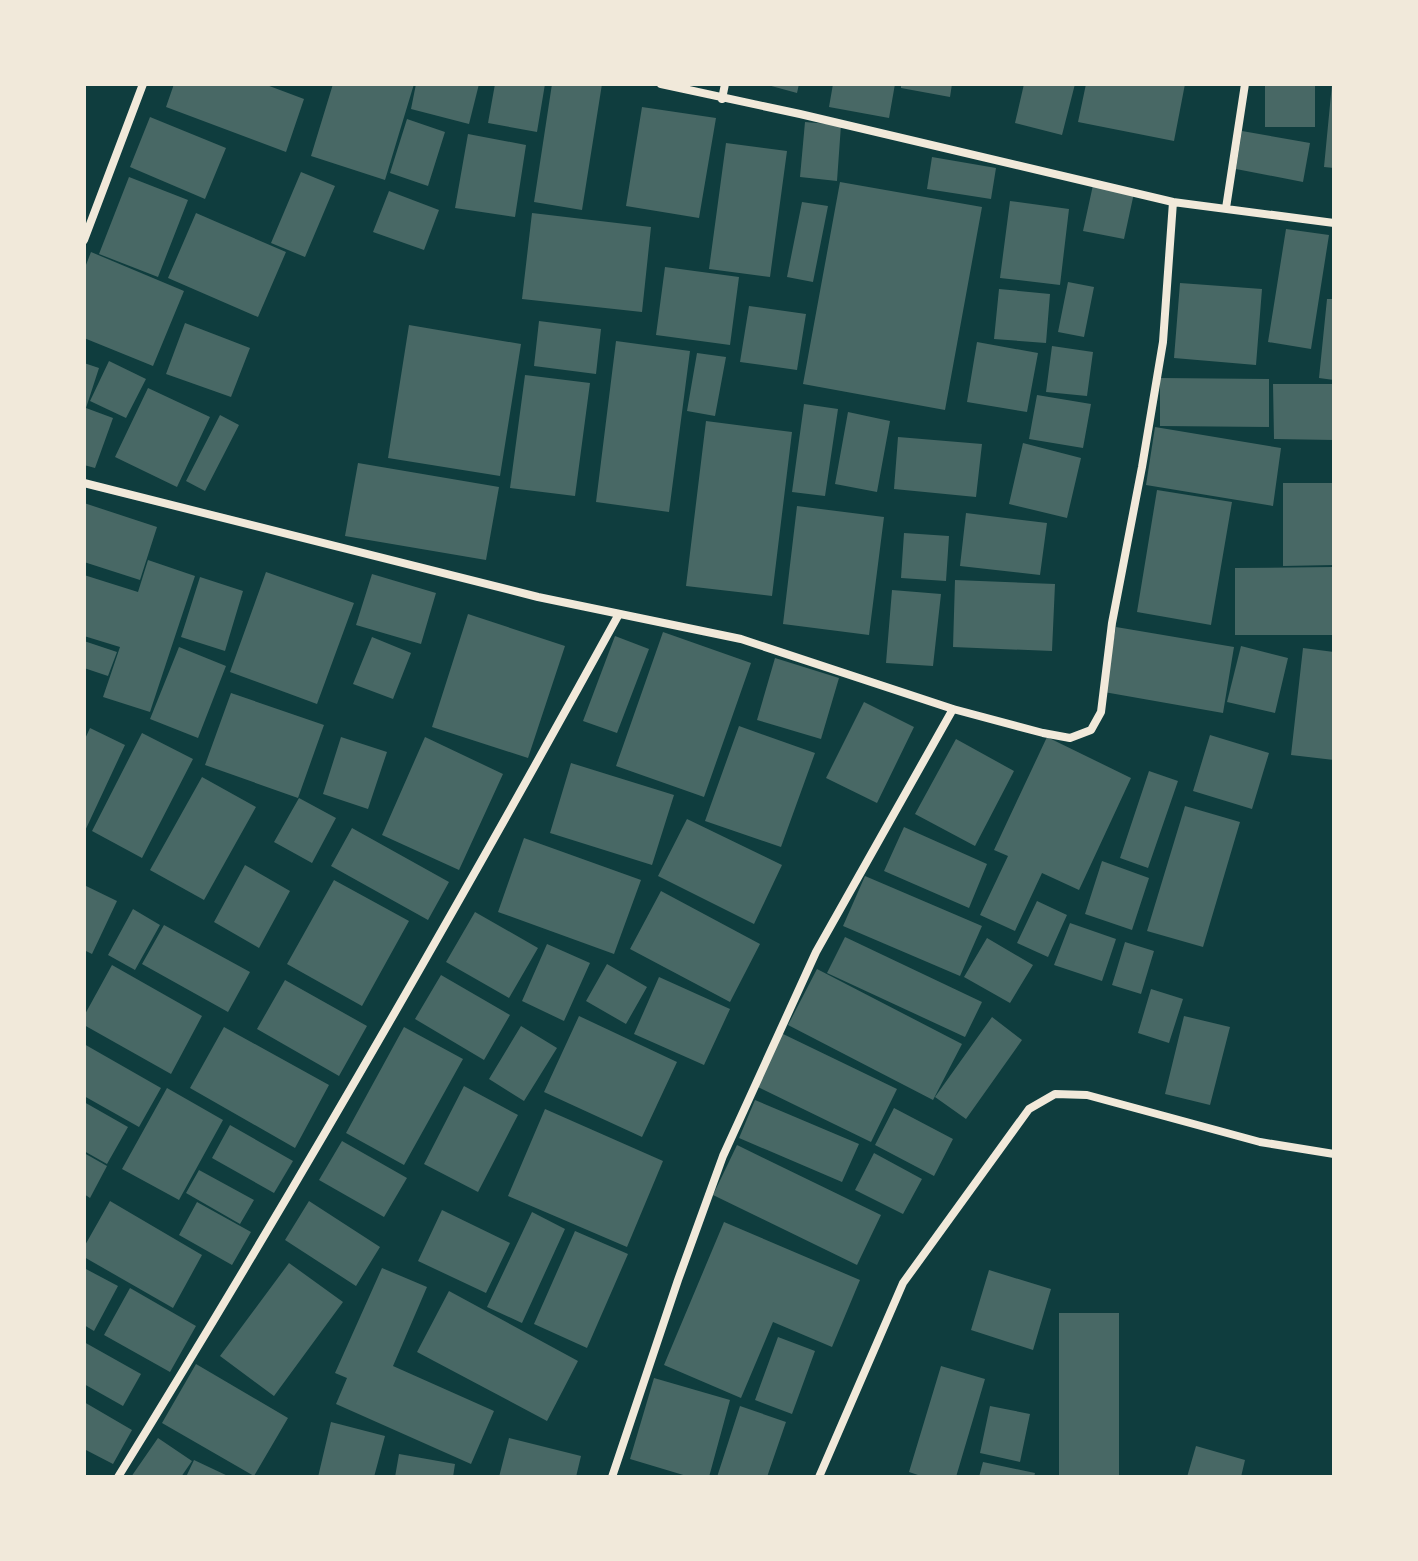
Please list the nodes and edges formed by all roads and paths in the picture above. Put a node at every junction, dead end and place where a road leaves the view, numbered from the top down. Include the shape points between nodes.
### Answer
1 (143, 84) edge
2 (661, 84) edge
3 (725, 84) edge
4 (1245, 84) edge
5 (722, 99) junction
6 (1173, 202) junction
7 (1226, 208) junction
8 (1334, 223) edge
9 (84, 240) edge
10 (84, 483) edge
11 (619, 614) junction
12 (953, 709) junction
13 (1334, 1154) edge
14 (118, 1477) edge
15 (612, 1477) edge
16 (819, 1477) edge

1 - 9 street
2 - 5 street
3 - 5 street
4 - 7 street
5 - 6 street
6 - 7 street
6 - 12 street via 1163,342 1101,712 1091,730 1070,738
7 - 8 street
10 - 11 street
11 - 12 street via 741,639
11 - 14 street via 365,1062
12 - 15 street via 816,952 723,1156
13 - 16 street via 1260,1142 1087,1095 1055,1094 1029,1109 903,1283

